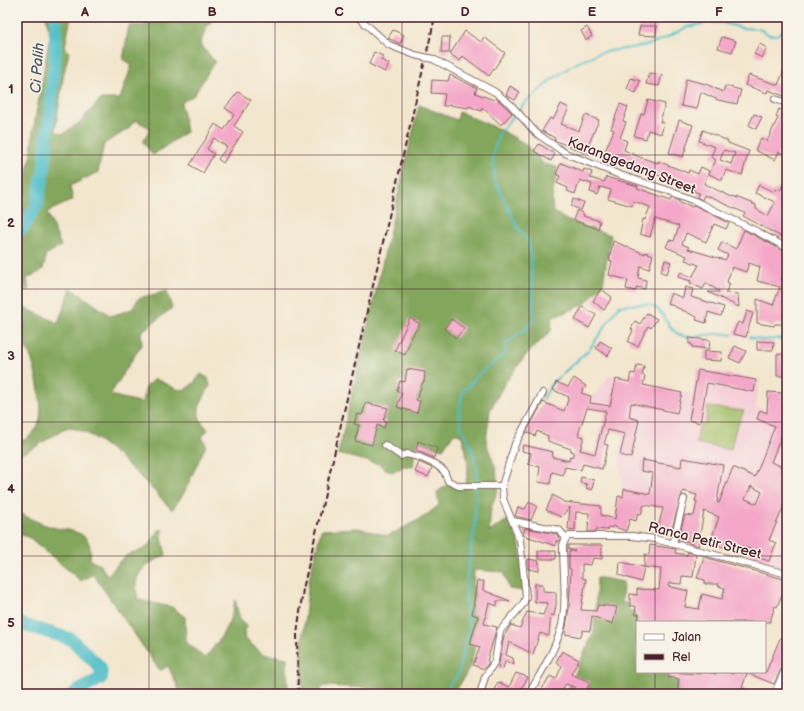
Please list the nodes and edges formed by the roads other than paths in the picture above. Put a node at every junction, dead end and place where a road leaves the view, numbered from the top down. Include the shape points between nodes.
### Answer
1 (358, 17) edge
2 (775, 98) dead end
3 (787, 103) edge
4 (787, 248) edge
5 (543, 393) dead end
6 (385, 445) dead end
7 (502, 486) junction
8 (684, 499) dead end
9 (513, 521) junction
10 (566, 538) junction
11 (673, 543) junction
12 (787, 574) edge
13 (787, 669) edge
14 (480, 694) edge
15 (529, 694) edge
16 (776, 694) edge

1 - 4 street, Karanggedang Street, bridge via 389,45 433,59 495,92 536,134 565,153 693,200
2 - 3 street
5 - 7 street via 515,444
6 - 7 street via 400,456 406,454 435,464 444,471 448,481 455,485
7 - 9 street via 503,499
8 - 11 street
9 - 10 street via 558,530
9 - 14 street via 520,540 526,597 500,631 495,661 485,677
10 - 11 street, Ranca Petir Street via 632,536
10 - 15 street via 562,626 552,652
11 - 12 street, Ranca Petir Street
13 - 16 main road

